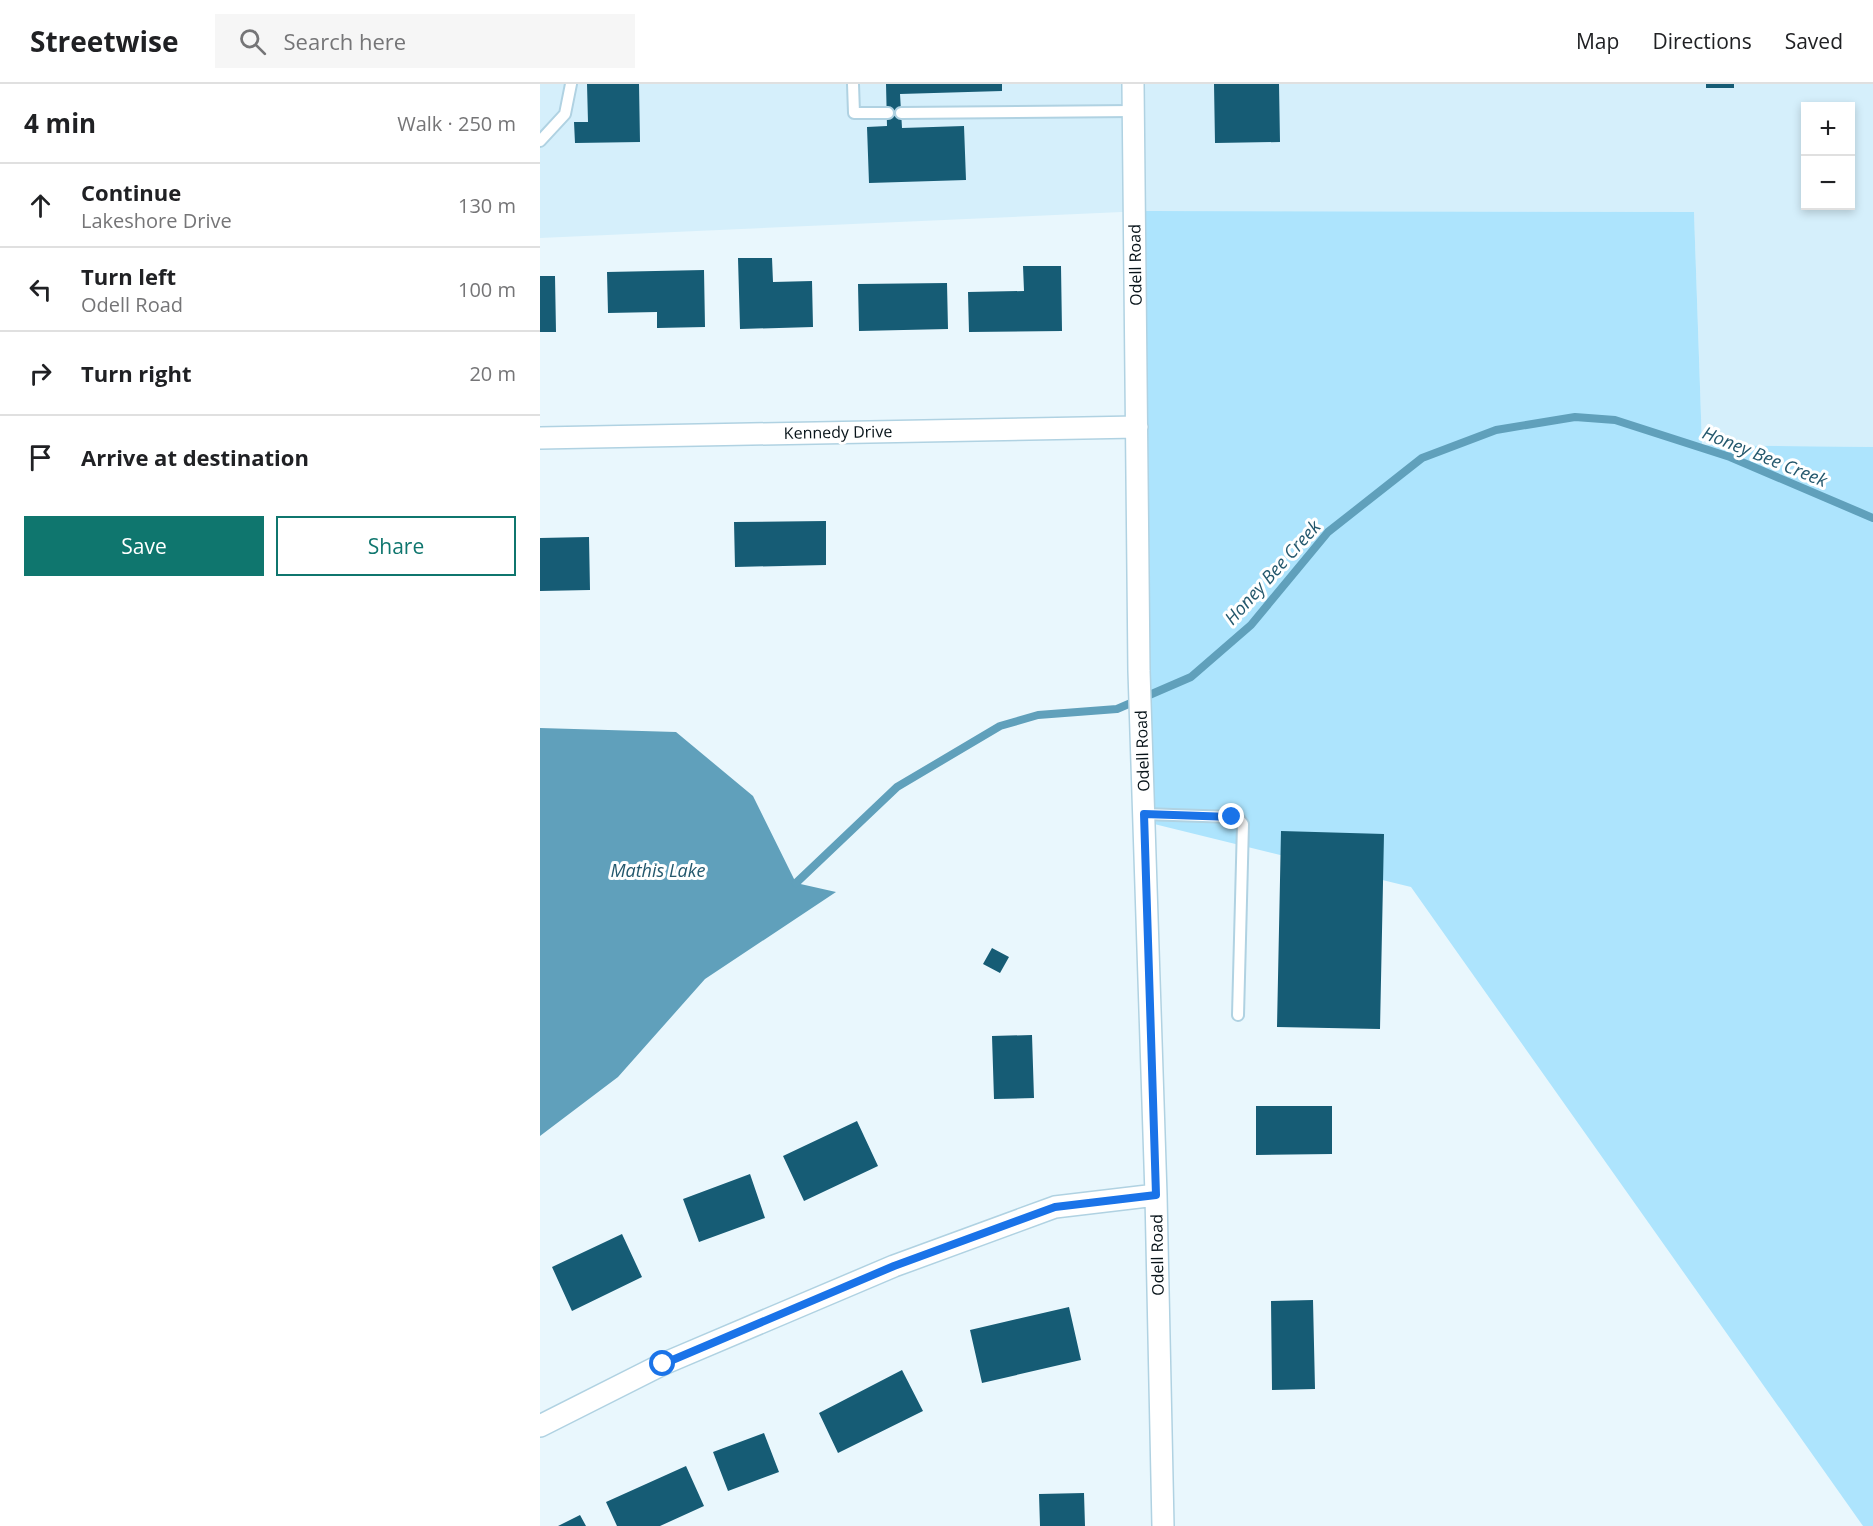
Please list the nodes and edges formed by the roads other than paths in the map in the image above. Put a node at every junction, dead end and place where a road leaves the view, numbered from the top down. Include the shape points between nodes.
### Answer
1 (571, 84) edge
2 (853, 84) edge
3 (1133, 84) edge
4 (1133, 111) junction
5 (888, 113) dead end
6 (901, 113) dead end
7 (540, 141) edge
8 (1137, 427) junction
9 (540, 438) edge
10 (1144, 814) junction
11 (1238, 1015) dead end
12 (1156, 1195) junction
13 (540, 1426) edge
14 (1163, 1526) edge

1 - 7 lane via 565,114
2 - 5 lane via 854,113
3 - 4 street, Odell Road
4 - 6 lane
4 - 8 street, Odell Road
8 - 9 street, Kennedy Drive
8 - 10 street, Odell Road
10 - 11 lane via 1232,817 1243,824
10 - 12 street, Odell Road
12 - 13 street via 1055,1207 894,1266 663,1364
12 - 14 street, Odell Road

